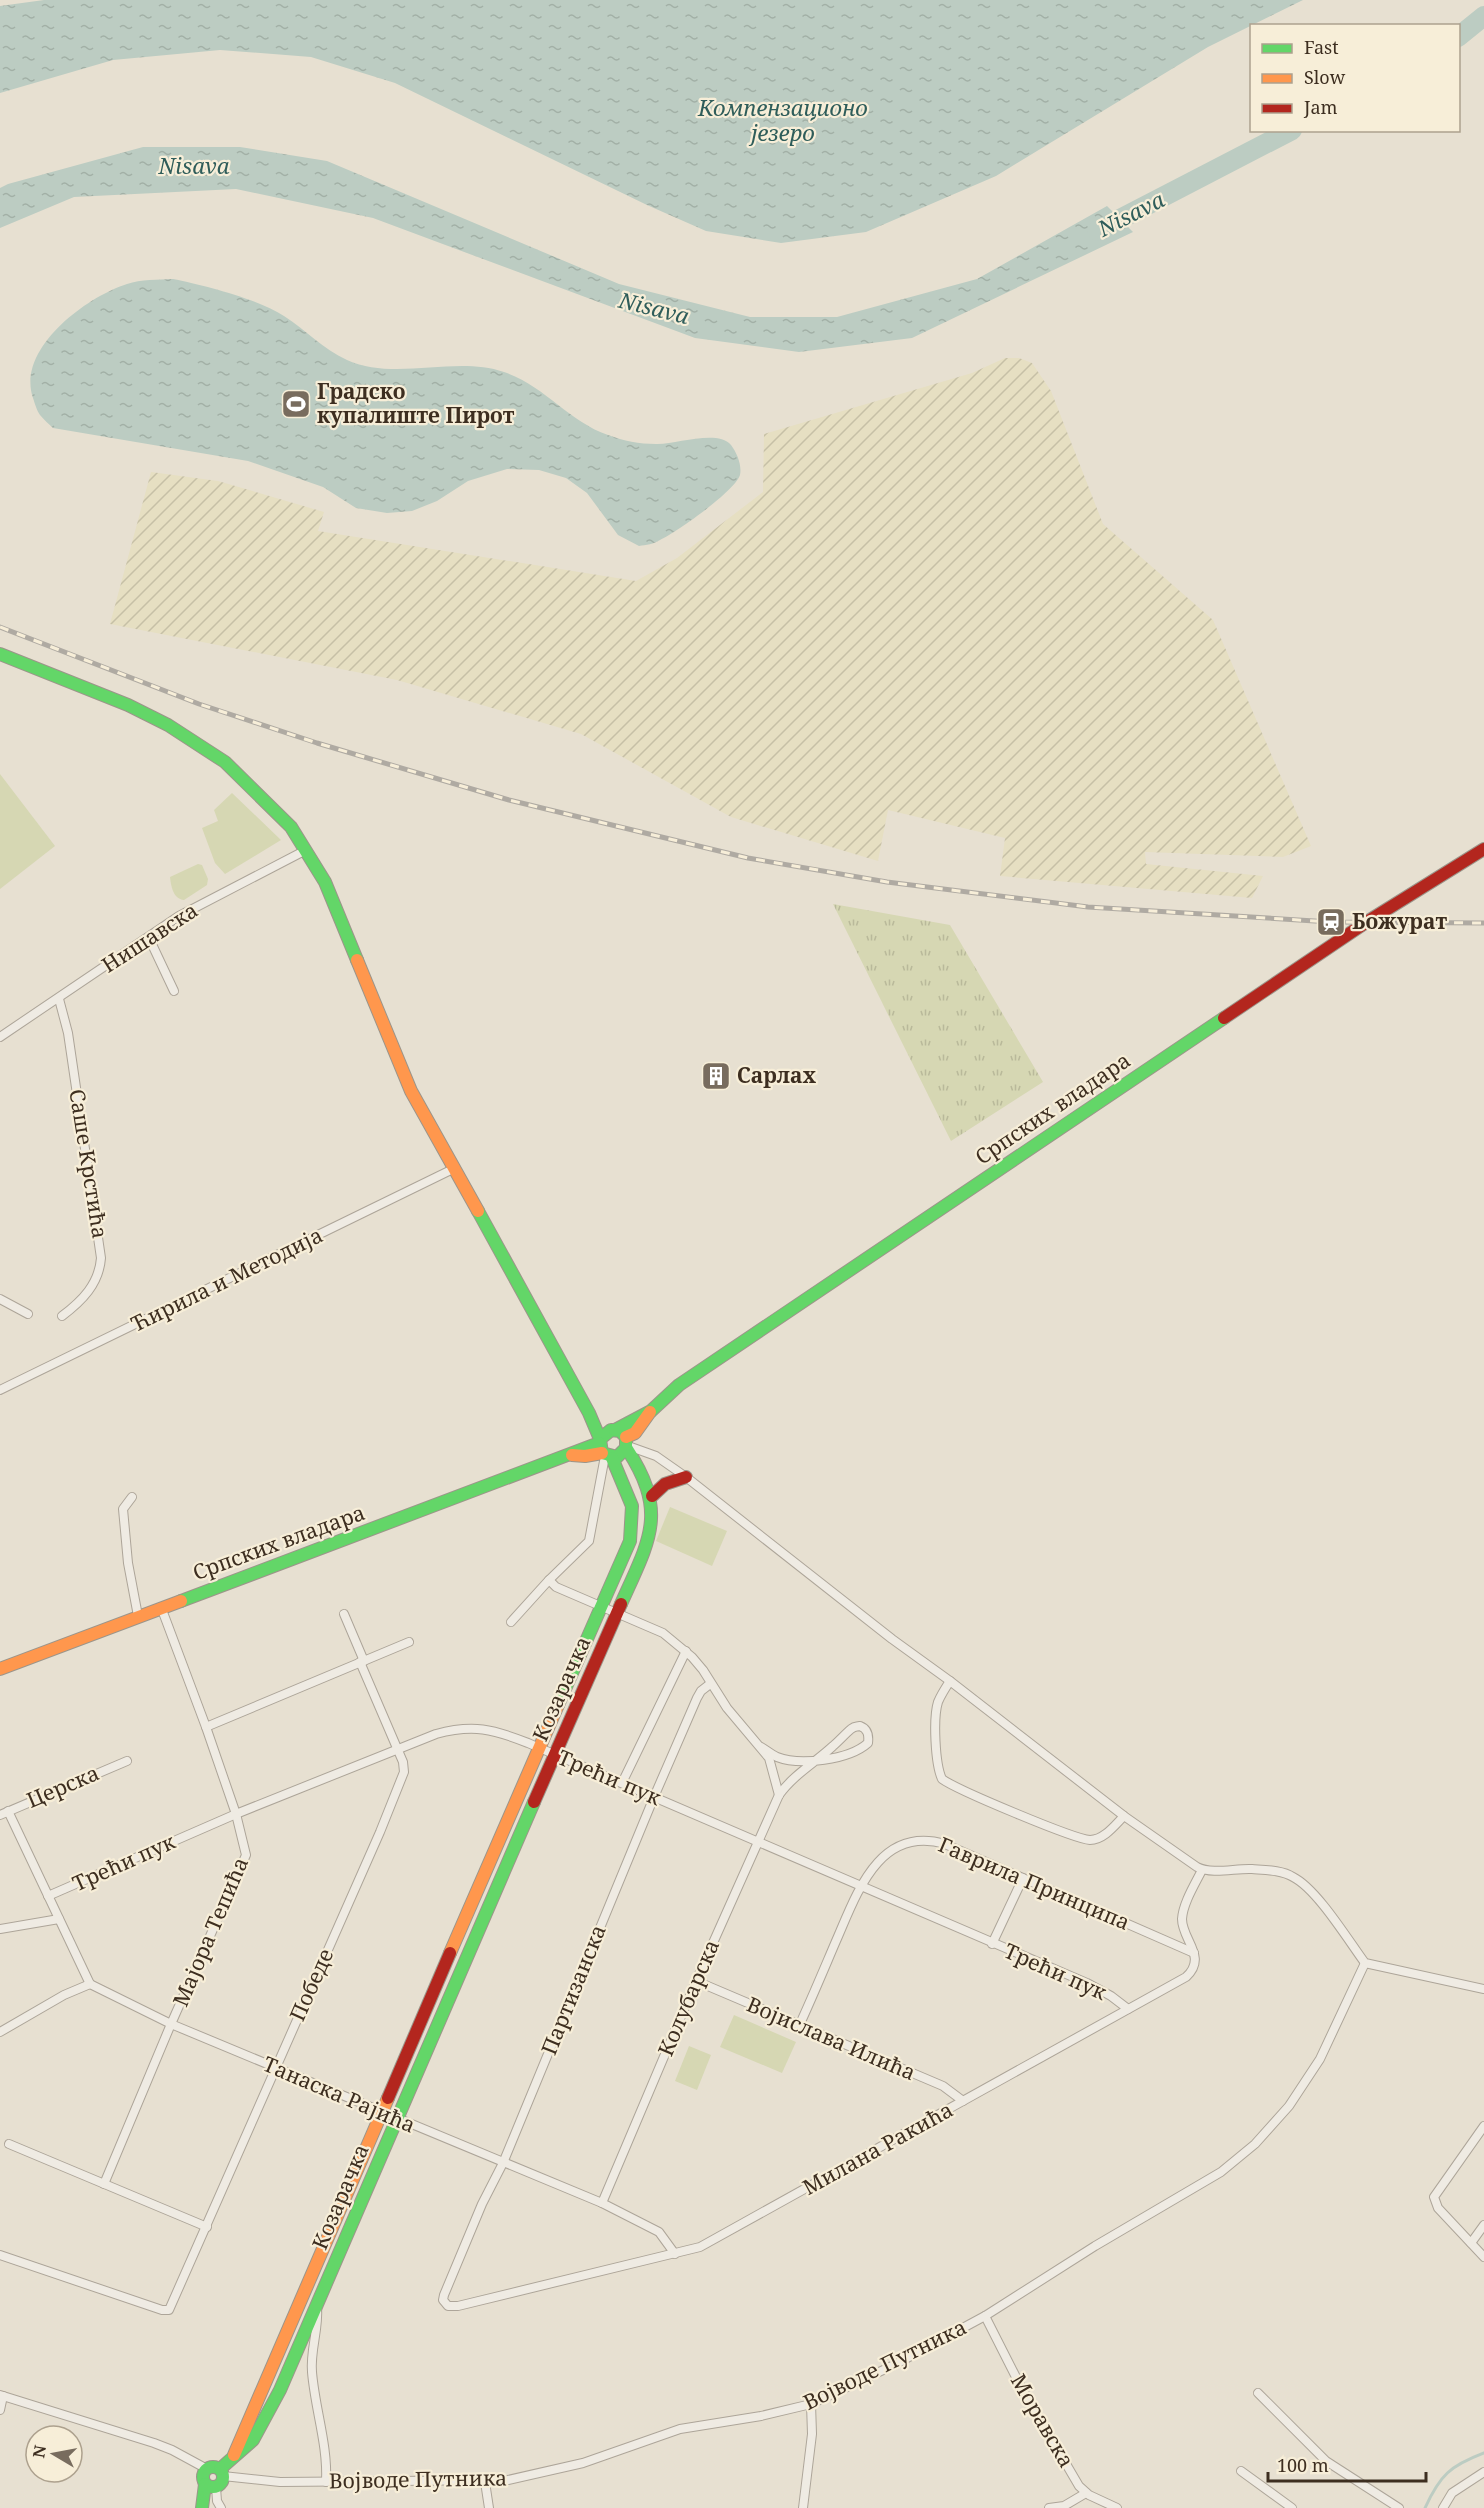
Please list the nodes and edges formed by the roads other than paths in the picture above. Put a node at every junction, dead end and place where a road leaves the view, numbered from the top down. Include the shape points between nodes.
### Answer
1 (0, 654) edge
2 (306, 849) junction
3 (1484, 849) edge
4 (149, 938) junction
5 (174, 991) dead end
6 (59, 999) junction
7 (0, 1037) edge
8 (453, 1169) junction
9 (0, 1299) edge
10 (28, 1314) dead end
11 (62, 1316) dead end
12 (0, 1390) edge
13 (651, 1411) junction
14 (589, 1413) junction
15 (613, 1430) junction
16 (627, 1444) junction
17 (603, 1450) junction
18 (686, 1478) junction
19 (652, 1496) junction
20 (132, 1497) dead end
21 (549, 1580) junction
22 (600, 1606) junction
23 (161, 1607) junction
24 (344, 1614) dead end
25 (617, 1614) junction
26 (138, 1616) junction
27 (511, 1622) dead end
28 (409, 1642) dead end
29 (686, 1651) junction
30 (362, 1661) junction
31 (0, 1669) edge
32 (950, 1681) junction
33 (710, 1684) junction
34 (206, 1727) junction
35 (539, 1747) junction
36 (761, 1747) junction
37 (397, 1750) junction
38 (554, 1754) junction
39 (127, 1761) dead end
40 (815, 1762) junction
41 (622, 1783) junction
42 (779, 1795) junction
43 (654, 1797) junction
44 (4, 1813) edge
45 (236, 1814) junction
46 (1124, 1816) junction
47 (758, 1842) junction
48 (1202, 1870) junction
49 (1023, 1878) junction
50 (860, 1886) junction
51 (48, 1896) junction
52 (58, 1919) junction
53 (0, 1929) edge
54 (457, 1936) junction
55 (471, 1943) junction
56 (992, 1944) junction
57 (1194, 1953) junction
58 (1365, 1963) junction
59 (696, 1982) junction
60 (90, 1984) junction
61 (1483, 1987) edge
62 (1128, 2009) junction
63 (171, 2024) junction
64 (799, 2026) junction
65 (0, 2032) edge
66 (275, 2068) junction
67 (963, 2101) junction
68 (382, 2114) junction
69 (396, 2119) junction
70 (1484, 2126) edge
71 (9, 2144) dead end
72 (503, 2163) junction
73 (104, 2184) junction
74 (602, 2203) junction
75 (1484, 2225) edge
76 (207, 2227) junction
77 (1471, 2243) junction
78 (675, 2254) junction
79 (0, 2255) edge
80 (1484, 2257) edge
81 (443, 2300) joint
82 (317, 2302) junction
83 (985, 2316) junction
84 (1258, 2393) dead end
85 (2, 2395) edge
86 (811, 2404) junction
87 (0, 2410) edge
88 (233, 2458) junction
89 (217, 2471) junction
90 (1241, 2471) dead end
91 (1484, 2472) edge
92 (326, 2482) junction
93 (485, 2482) junction
94 (210, 2486) junction
95 (1086, 2493) junction
96 (202, 2508) edge
97 (221, 2508) edge
98 (489, 2508) edge
99 (802, 2508) edge
100 (1049, 2508) edge
101 (1117, 2508) edge
102 (1292, 2508) edge
103 (1399, 2508) edge
104 (1443, 2508) edge

1 - 2 street, Козарачка via 128,705 201,745 279,813
2 - 4 street, Нишавска via 179,916
2 - 8 street, Козарачка via 325,882 411,1091
3 - 13 street, Српских владара via 1365,923 796,1306 679,1385
4 - 5 street
4 - 6 street, Нишавска
6 - 7 street, Нишавска
6 - 11 street, Саше Крстића via 69,1033 101,1258 93,1286
8 - 12 street, Ћирила и Методија
8 - 14 street, Козарачка
9 - 10 street
13 - 15 street, Српских владара
13 - 16 street, Српских владара
14 - 15 street
14 - 17 street, Козарачка
15 - 16 street
15 - 17 street, Српских владара
16 - 17 street, Српских владара via 622,1455
16 - 18 street via 656,1456
16 - 19 street, Козарачка
17 - 21 street via 589,1541
17 - 22 street, Козарачка via 627,1486 635,1516 630,1541
17 - 23 street, Српских владара via 572,1455
18 - 19 street via 665,1484
18 - 32 street
19 - 25 street, Козарачка via 650,1538
20 - 26 street via 123,1509
21 - 22 street via 556,1587
21 - 27 street
22 - 25 street, Колубарска
22 - 35 street, Козарачка
23 - 26 street, Српских владара
23 - 34 street, Мајора Тепића
24 - 30 street, Победе
25 - 29 street, Колубарска via 663,1633
25 - 38 street, Козарачка
26 - 31 street, Српских владара
28 - 30 street
29 - 33 street, Колубарска
29 - 41 street
30 - 34 street
30 - 37 street, Победе
32 - 46 street
32 - 46 street via 936,1713 937,1761 942,1779 1090,1840 1107,1833
33 - 36 street, Колубарска
33 - 43 street, Партизанска via 697,1698
34 - 45 street, Мајора Тепића
35 - 37 street, Трећи пук via 495,1730 469,1727 436,1734
35 - 38 street, Трећи пук
35 - 54 street, Козарачка
36 - 40 street, Колубарска via 778,1757
36 - 42 street, Колубарска via 769,1758
37 - 45 street, Трећи пук
37 - 66 street, Победе via 404,1772
38 - 41 street, Трећи пук
38 - 55 street, Козарачка
39 - 44 street, Церска
40 - 40 street, Колубарска via 864,1747 867,1730 860,1726 851,1729
40 - 42 street, Колубарска
41 - 43 street, Трећи пук
42 - 47 street, Колубарска
43 - 47 street, Трећи пук
43 - 72 street, Партизанска
44 - 51 street
45 - 51 street, Трећи пук
45 - 63 street, Мајора Тепића via 245,1860
46 - 48 street
47 - 50 street, Трећи пук
47 - 59 street, Колубарска
48 - 57 street via 1182,1919
48 - 58 street via 1270,1870 1293,1876 1319,1901
49 - 50 street, Гаврила Принципа via 945,1844 919,1841 901,1845 885,1855
49 - 56 street
49 - 57 street, Гаврила Принципа
50 - 56 street, Трећи пук
50 - 64 street, Гаврила Принципа
51 - 52 street
52 - 53 street
52 - 60 street
54 - 55 street
54 - 68 street, Козарачка
55 - 69 street, Козарачка
56 - 62 street, Трећи пук via 1101,1990
57 - 62 street, Милана Ракића via 1193,1971 1186,1977
58 - 61 street
58 - 83 street, Војводе Путника via 1320,2060 1289,2106 1255,2144 1221,2172
59 - 64 street, Војислава Илића
59 - 74 street, Колубарска
60 - 63 street, Танаска Рајића
60 - 65 street
62 - 67 street, Милана Ракића
63 - 66 street, Танаска Рајића
63 - 73 street, Мајора Тепића
64 - 67 street, Војислава Илића via 943,2086
66 - 68 street, Танаска Рајића
66 - 76 street, Победе
67 - 78 street, Милана Ракића via 710,2242
68 - 69 street, Танаска Рајића
68 - 88 street, Козарачка
69 - 72 street, Танаска Рајића
69 - 82 street, Козарачка
70 - 77 street via 1434,2197 1438,2208
71 - 73 street
72 - 74 street, Танаска Рајића
72 - 81 street, Партизанска
73 - 76 street
74 - 78 street, Танаска Рајића via 659,2232
75 - 77 street
76 - 79 street, Победе via 169,2310
77 - 80 street
78 - 81 street, Милана Ракића via 458,2306 448,2306
82 - 88 street, Козарачка via 280,2390 253,2440
82 - 92 street via 311,2369
83 - 86 street, Војводе Путника
83 - 95 street, Моравска via 1024,2393
84 - 103 street via 1326,2461
85 - 87 street
85 - 89 street via 154,2443
86 - 93 street, Војводе Путника via 680,2429 583,2463
86 - 99 street via 812,2434
88 - 89 street, Козарачка
89 - 92 street, Војводе Путника via 280,2482
89 - 94 street, Козарачка via 221,2484
89 - 94 street via 203,2474
90 - 102 street
91 - 104 street via 1452,2493
92 - 93 street, Војводе Путника
93 - 98 street
94 - 96 street
94 - 97 street
95 - 100 street via 1064,2506
95 - 101 street

